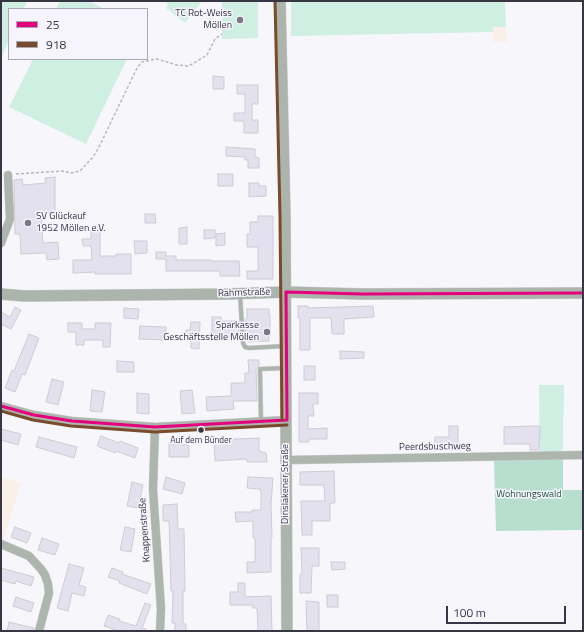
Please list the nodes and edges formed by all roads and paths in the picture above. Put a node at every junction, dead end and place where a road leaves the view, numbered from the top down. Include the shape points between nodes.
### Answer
1 (280, 1) edge
2 (222, 34) dead end
3 (8, 175) joint
4 (1, 243) edge
5 (286, 292) junction
6 (240, 293) junction
7 (583, 293) edge
8 (1, 294) edge
9 (286, 346) junction
10 (286, 368) junction
11 (1, 406) edge
12 (286, 420) junction
13 (261, 422) junction
14 (155, 427) junction
15 (583, 455) edge
16 (287, 460) junction
17 (1, 544) edge
18 (39, 631) edge
19 (160, 631) edge
20 (287, 631) edge

1 - 5 main road, Dinslakener Straße
2 - 3 path via 215,39 207,55 189,66 177,66 157,59 142,62 98,149 80,171
3 - 4 street via 10,219
5 - 6 main road, Rahmstraße
5 - 7 main road, Rahmstraße
5 - 9 main road, Dinslakener Straße
6 - 8 main road, Rahmstraße via 24,296
6 - 9 lane via 245,346
9 - 10 main road, Dinslakener Straße
10 - 12 main road, Dinslakener Straße
10 - 13 lane via 260,369
11 - 14 street via 72,422
12 - 13 street
12 - 16 main road, Dinslakener Straße
13 - 14 street
14 - 19 street, Knappenstraße via 153,489 161,609
15 - 16 street, Peerdsbuschweg
16 - 20 main road, Dinslakener Straße
17 - 18 street via 29,556 45,575 49,593

